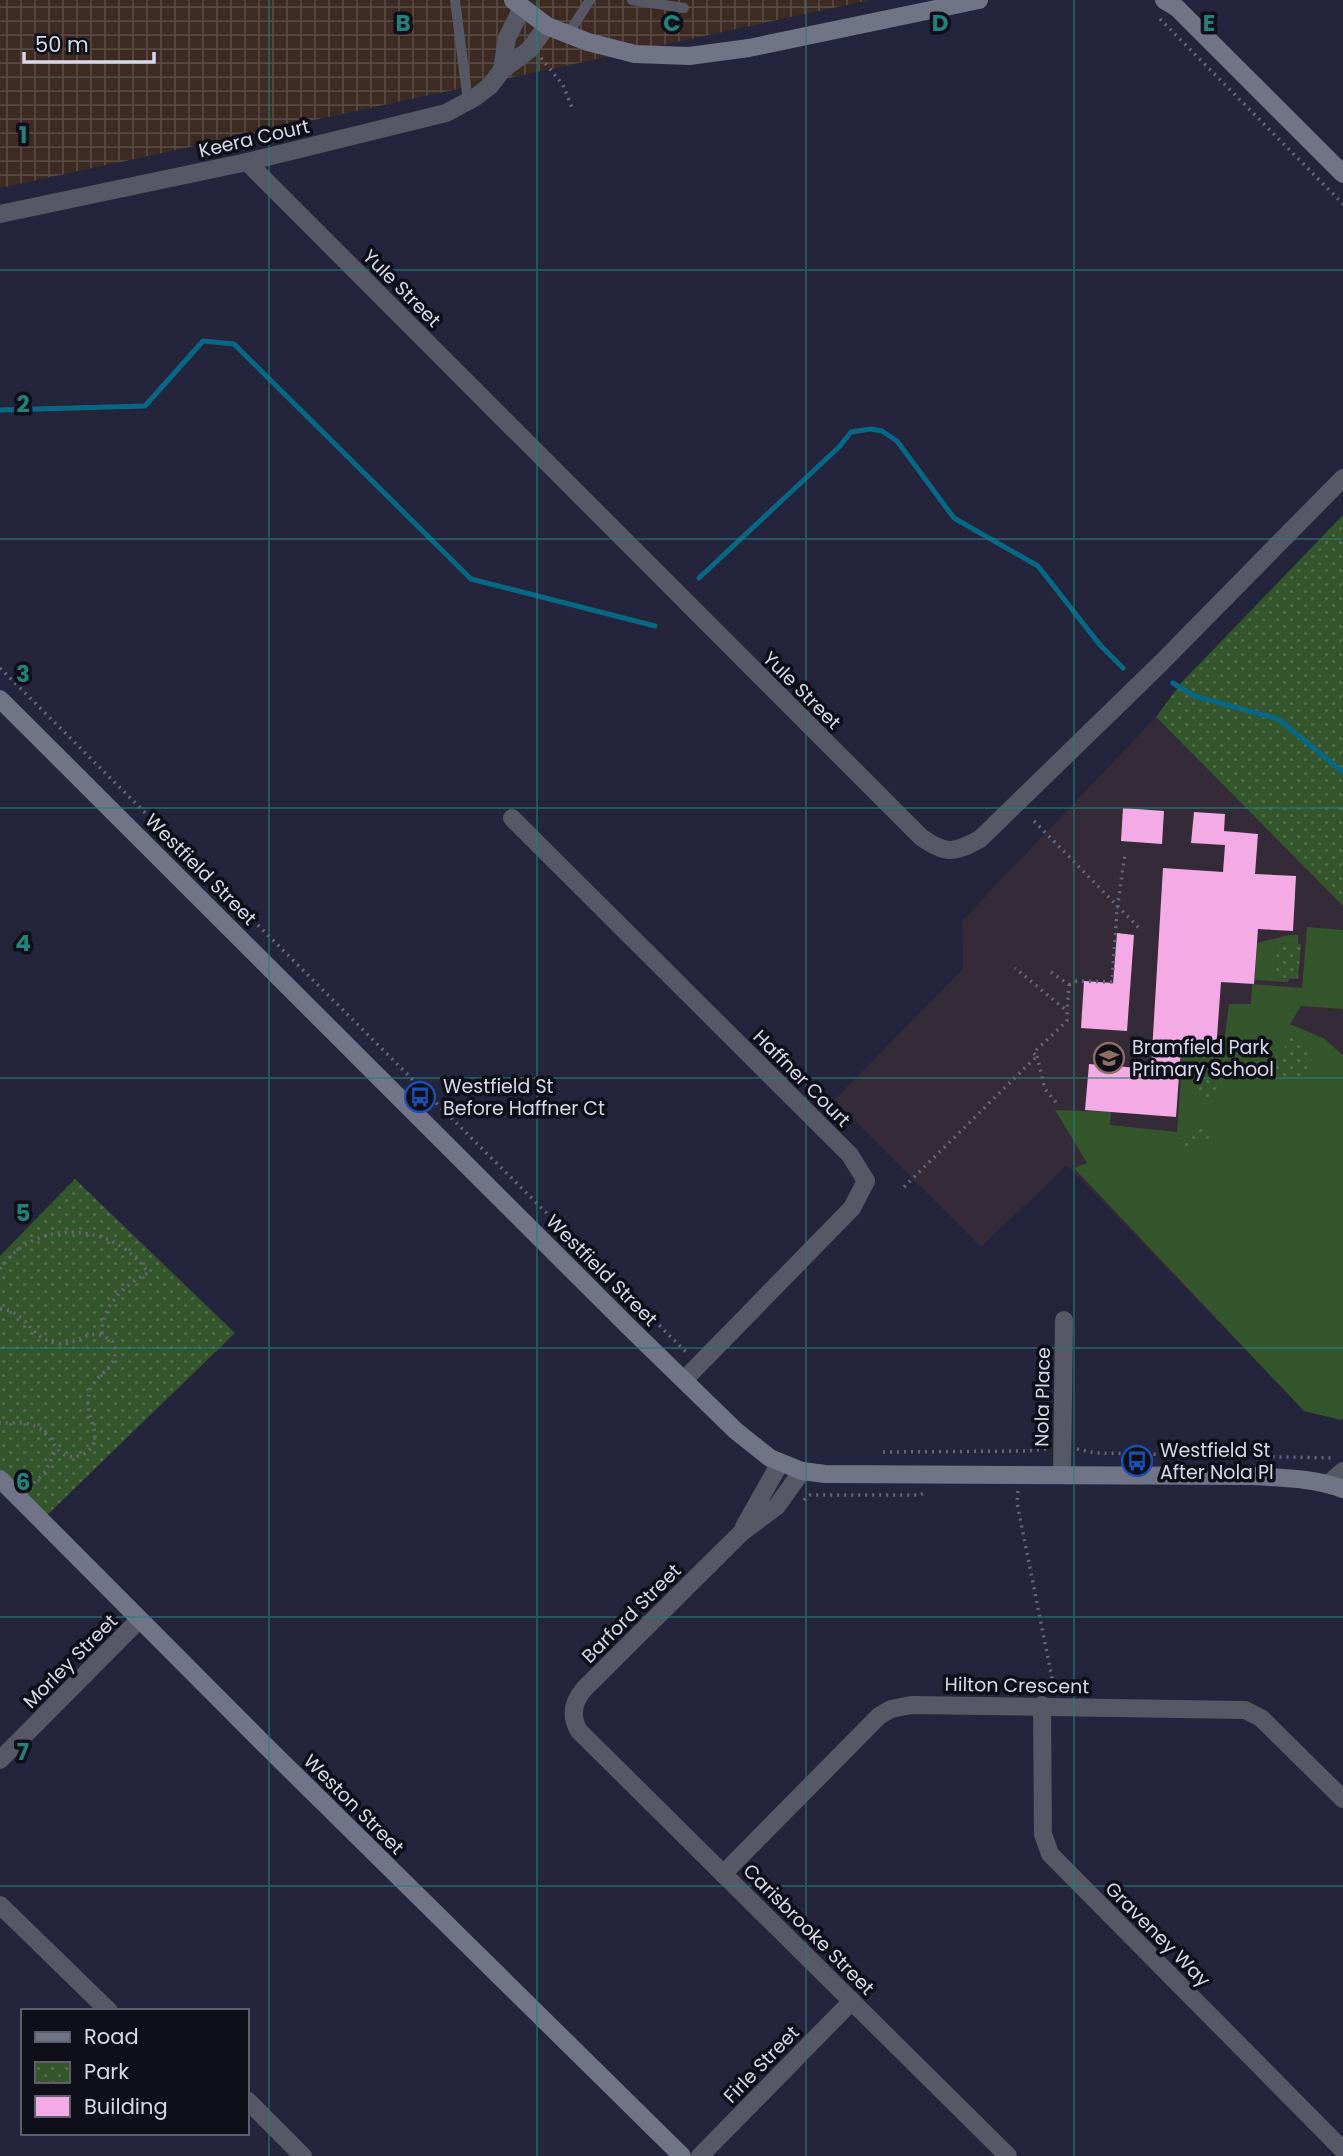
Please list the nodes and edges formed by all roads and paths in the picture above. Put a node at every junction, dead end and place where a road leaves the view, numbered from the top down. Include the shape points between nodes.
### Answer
1 (455, 0) edge
2 (590, 0) edge
3 (632, 0) edge
4 (979, 0) edge
5 (1173, 3) edge
6 (517, 4) edge
7 (684, 8) dead end
8 (1159, 18) dead end
9 (547, 26) junction
10 (568, 34) junction
11 (531, 47) junction
12 (502, 70) junction
13 (468, 101) junction
14 (572, 108) dead end
15 (247, 162) junction
16 (1343, 174) edge
17 (1343, 204) edge
18 (0, 214) edge
19 (1343, 478) edge
20 (0, 668) edge
21 (0, 699) edge
22 (512, 818) dead end
23 (1034, 821) dead end
24 (1125, 854) dead end
25 (1118, 906) junction
26 (1142, 930) dead end
27 (1015, 968) dead end
28 (1051, 972) dead end
29 (1069, 985) junction
30 (1067, 1011) junction
31 (1037, 1056) junction
32 (1059, 1106) dead end
33 (904, 1187) dead end
34 (0, 1269) edge
35 (0, 1309) edge
36 (1063, 1320) dead end
37 (102, 1335) junction
38 (686, 1352) dead end
39 (684, 1380) junction
40 (0, 1423) edge
41 (56, 1448) junction
42 (1050, 1448) dead end
43 (1075, 1449) dead end
44 (883, 1452) dead end
45 (780, 1463) junction
46 (1342, 1463) edge
47 (802, 1471) junction
48 (1017, 1475) junction
49 (1062, 1475) junction
50 (0, 1479) edge
51 (1336, 1486) edge
52 (27, 1489) dead end
53 (880, 1494) dead end
54 (802, 1502) dead end
55 (741, 1534) junction
56 (139, 1620) junction
57 (1049, 1700) junction
58 (579, 1731) joint
59 (0, 1760) edge
60 (1343, 1799) edge
61 (723, 1874) junction
62 (0, 1905) edge
63 (852, 2001) junction
64 (107, 2009) edge
65 (248, 2102) edge
66 (1343, 2150) edge
67 (303, 2156) edge
68 (682, 2156) edge
69 (700, 2156) edge
70 (1009, 2156) edge

1 - 13 lane
2 - 10 lane
3 - 7 lane
4 - 10 main road via 750,48 688,56 635,54
5 - 16 main road
6 - 9 main road
6 - 12 street
8 - 17 path
9 - 10 main road
9 - 11 street, Keera Court
11 - 12 street, Keera Court
11 - 14 path via 563,85
12 - 13 street, Keera Court
13 - 15 street, Keera Court via 446,113
15 - 18 street, Keera Court
15 - 19 street, Yule Street via 937,849 959,850 980,839
20 - 38 path
21 - 39 main road, Westfield Street
22 - 39 street, Haffner Court via 850,1155 866,1181 852,1208
23 - 25 path
24 - 25 path
25 - 26 path
25 - 29 path via 1112,982
27 - 30 path
28 - 29 path
29 - 30 path
30 - 31 path via 1067,1021 1033,1053
31 - 32 path via 1045,1088
31 - 33 path
34 - 37 path via 29,1242 69,1231 91,1234 134,1255 148,1273 111,1302
35 - 37 path via 19,1314 34,1333 53,1343
36 - 49 street, Nola Place
37 - 41 path via 112,1341 116,1355 89,1393 94,1442 77,1457 63,1455
39 - 45 main road, Westfield Street via 736,1431
40 - 41 path via 40,1428
41 - 52 path via 46,1471
42 - 44 path
43 - 46 path via 1334,1458
45 - 47 main road, Westfield Street
45 - 55 street, Barford Street
46 - 51 street
47 - 48 main road, Westfield Street
47 - 55 street, Barford Street via 777,1506
48 - 49 main road, Westfield Street
48 - 57 path via 1017,1503
49 - 51 main road, Westfield Street via 1253,1476
50 - 56 main road, Weston Street
53 - 54 path via 810,1495
55 - 58 street, Barford Street via 584,1689 573,1711
56 - 59 street, Morley Street
56 - 68 main road, Weston Street
57 - 60 street, Hilton Crescent via 1245,1710 1261,1718
57 - 61 street, Hilton Crescent via 911,1705 884,1712
57 - 66 street, Graveney Way via 1043,1833 1050,1854
58 - 61 street, Carisbrooke Street
61 - 63 street, Carisbrooke Street
62 - 64 street
63 - 69 street, Firle Street
63 - 70 street, Carisbrooke Street
65 - 67 street

